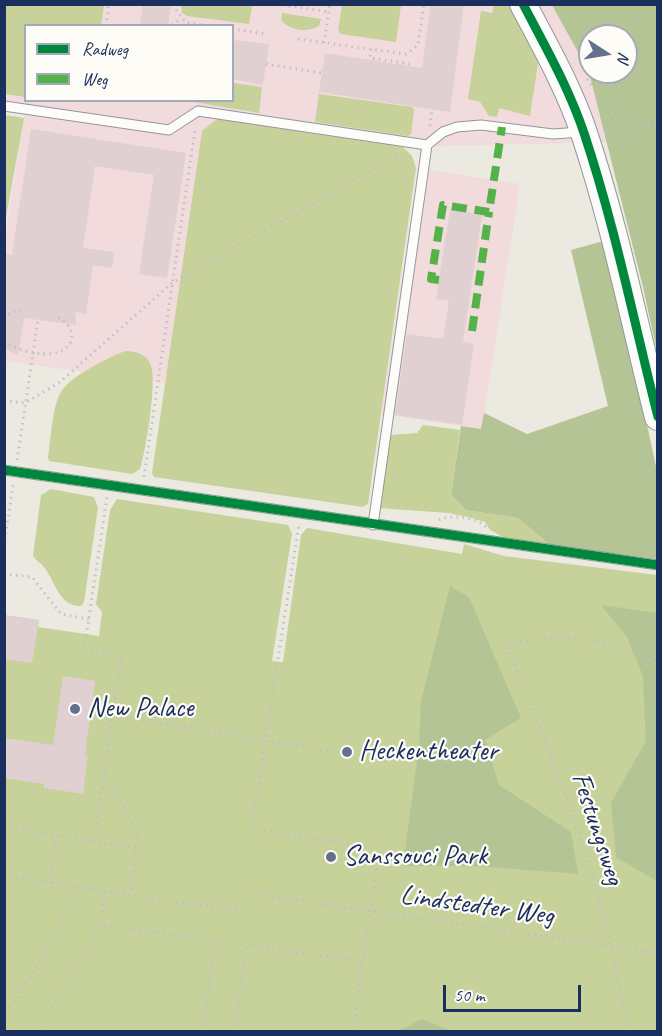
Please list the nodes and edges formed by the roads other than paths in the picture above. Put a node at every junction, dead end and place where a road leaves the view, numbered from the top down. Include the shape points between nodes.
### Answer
1 (523, 4) edge
2 (4, 106) edge
3 (584, 132) junction
4 (427, 145) junction
5 (657, 417) edge
6 (4, 471) edge
7 (373, 525) junction
8 (657, 565) edge

1 - 3 street
2 - 4 lane via 169,130 198,111
3 - 4 lane via 553,134 481,125 443,132
3 - 5 street via 629,291
4 - 7 lane
6 - 7 lane
7 - 8 lane

